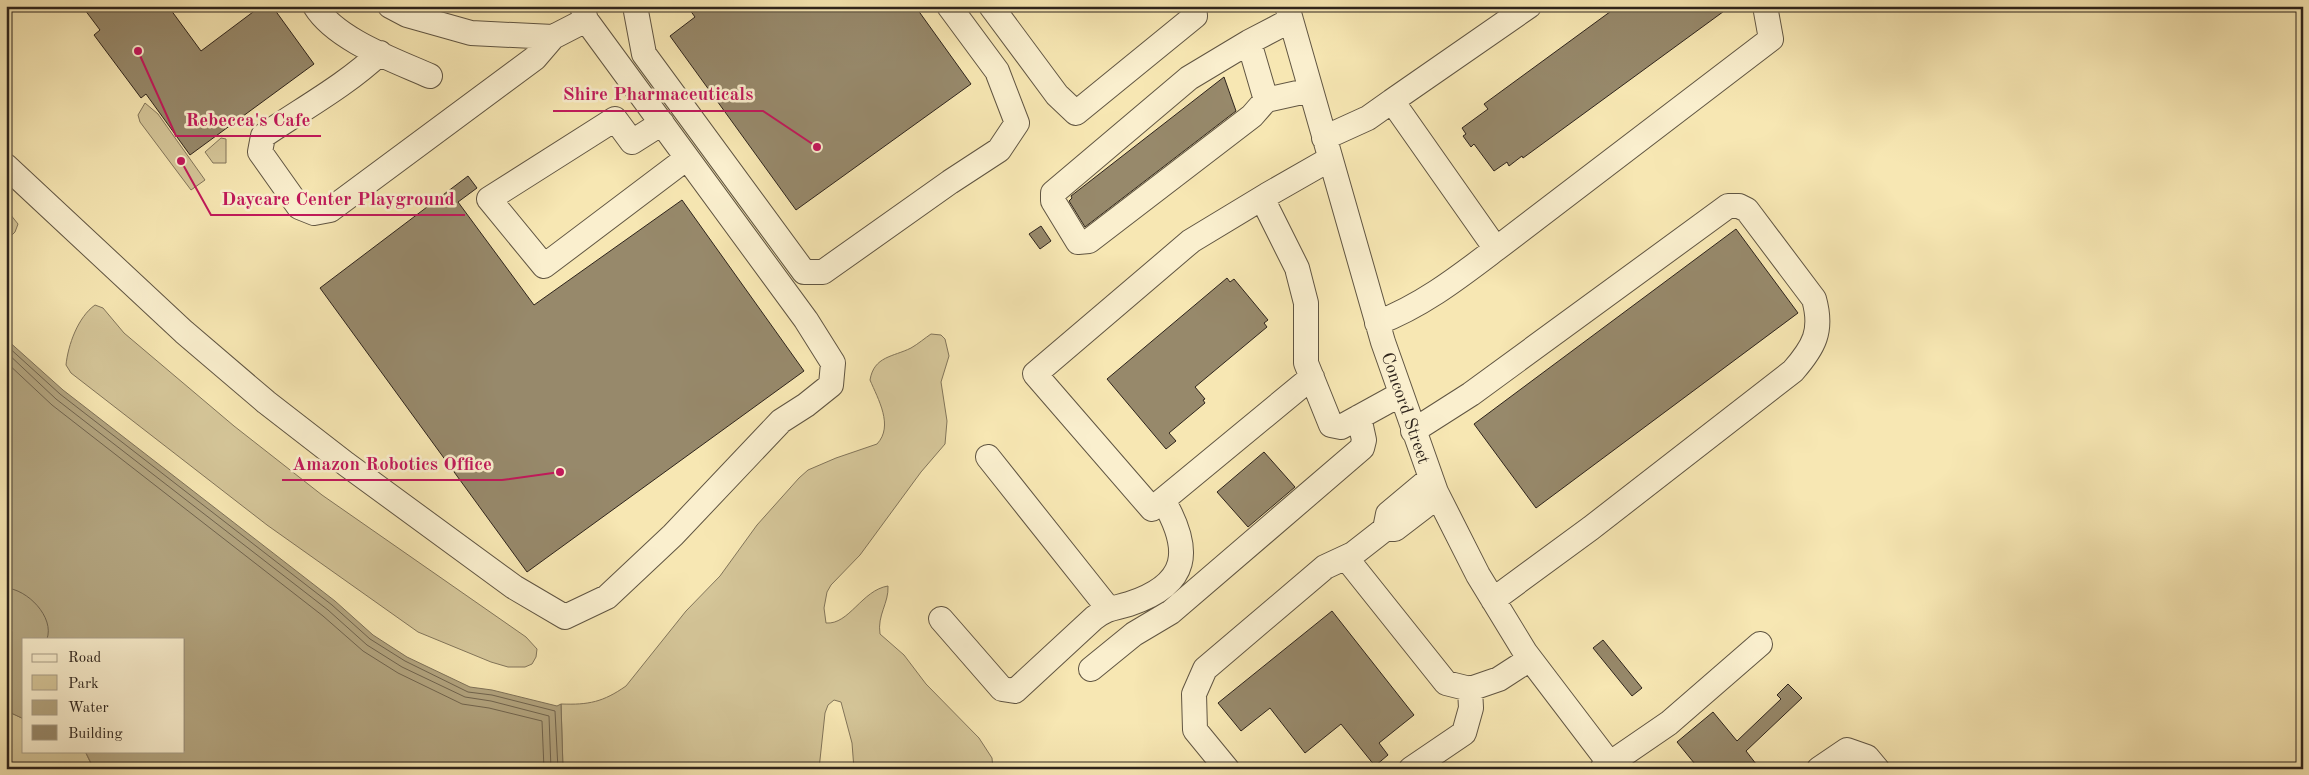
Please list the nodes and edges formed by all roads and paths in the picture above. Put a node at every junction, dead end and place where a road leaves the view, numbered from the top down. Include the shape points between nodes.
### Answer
1 (315, 6) edge
2 (390, 6) edge
3 (636, 6) edge
4 (949, 6) edge
5 (991, 6) edge
6 (1194, 6) edge
7 (1529, 6) edge
8 (1765, 6) edge
9 (584, 13) edge
10 (1289, 13) edge
11 (554, 37) junction
12 (1249, 42) junction
13 (380, 53) junction
14 (430, 76) dead end
15 (1310, 90) junction
16 (1266, 100) junction
17 (1392, 101) junction
18 (662, 124) junction
19 (1327, 148) junction
20 (687, 158) junction
21 (6, 166) edge
22 (1266, 194) junction
23 (1496, 249) junction
24 (1377, 323) junction
25 (1312, 377) junction
26 (1401, 394) junction
27 (1360, 418) junction
28 (1413, 431) junction
29 (988, 458) dead end
30 (1435, 487) junction
31 (1162, 500) junction
32 (1353, 554) junction
33 (1493, 600) junction
34 (1108, 608) junction
35 (941, 618) dead end
36 (1760, 644) dead end
37 (1530, 659) junction
38 (1091, 669) dead end
39 (1470, 689) junction
40 (1608, 767) edge
41 (1227, 769) edge
42 (1411, 769) edge
43 (1819, 769) edge
44 (1877, 769) edge

1 - 13 street via 336,30
2 - 11 street via 407,15 471,33
3 - 4 street via 644,54 804,272 823,272 999,150 1017,123 997,71
5 - 6 street via 1057,95 1076,114 1195,16
7 - 17 street
8 - 23 street via 1771,39
9 - 11 street
9 - 18 street
10 - 12 street
10 - 15 street, Concord Street
11 - 13 street via 536,58 330,210 314,213 299,207 260,152 262,136 359,73
12 - 16 street
12 - 16 street via 1189,78 1053,193 1053,201 1078,242 1089,241 1252,116
13 - 14 street
15 - 16 street
15 - 19 street, Concord Street
17 - 19 street
17 - 23 street
18 - 20 street
18 - 20 street via 632,142 615,119 489,199 544,266
19 - 22 street
19 - 24 street, Concord Street
20 - 21 street via 833,362 830,385 781,421 673,536 607,597 565,616 514,587 266,402 184,332
22 - 25 street via 1266,204 1297,268 1306,303 1306,363
22 - 31 street via 1192,241 1035,374 1152,509
23 - 24 street via 1445,288 1399,315
24 - 26 street, Concord Street
25 - 27 street via 1331,425 1341,427
25 - 31 street
26 - 27 street
26 - 28 street, Concord Street
27 - 38 street via 1364,440 1362,448 1171,612 1134,634
28 - 30 street, Concord Street
28 - 33 street via 1471,394 1728,206 1747,210 1814,299 1818,323 1813,346 1793,371
29 - 34 street
30 - 32 street via 1388,514 1385,529
30 - 33 street, Concord Street
31 - 34 street via 1179,533 1182,562 1162,588 1128,604
32 - 39 street via 1352,564 1437,673 1446,683
32 - 41 street via 1325,567 1205,669 1194,694 1195,730
33 - 37 street, Concord Street
34 - 35 street via 1015,691 1002,689
36 - 40 street via 1669,723
37 - 39 street via 1499,678
37 - 40 street, Concord Street
39 - 42 street via 1471,708 1464,733
43 - 44 street via 1847,750 1867,757

